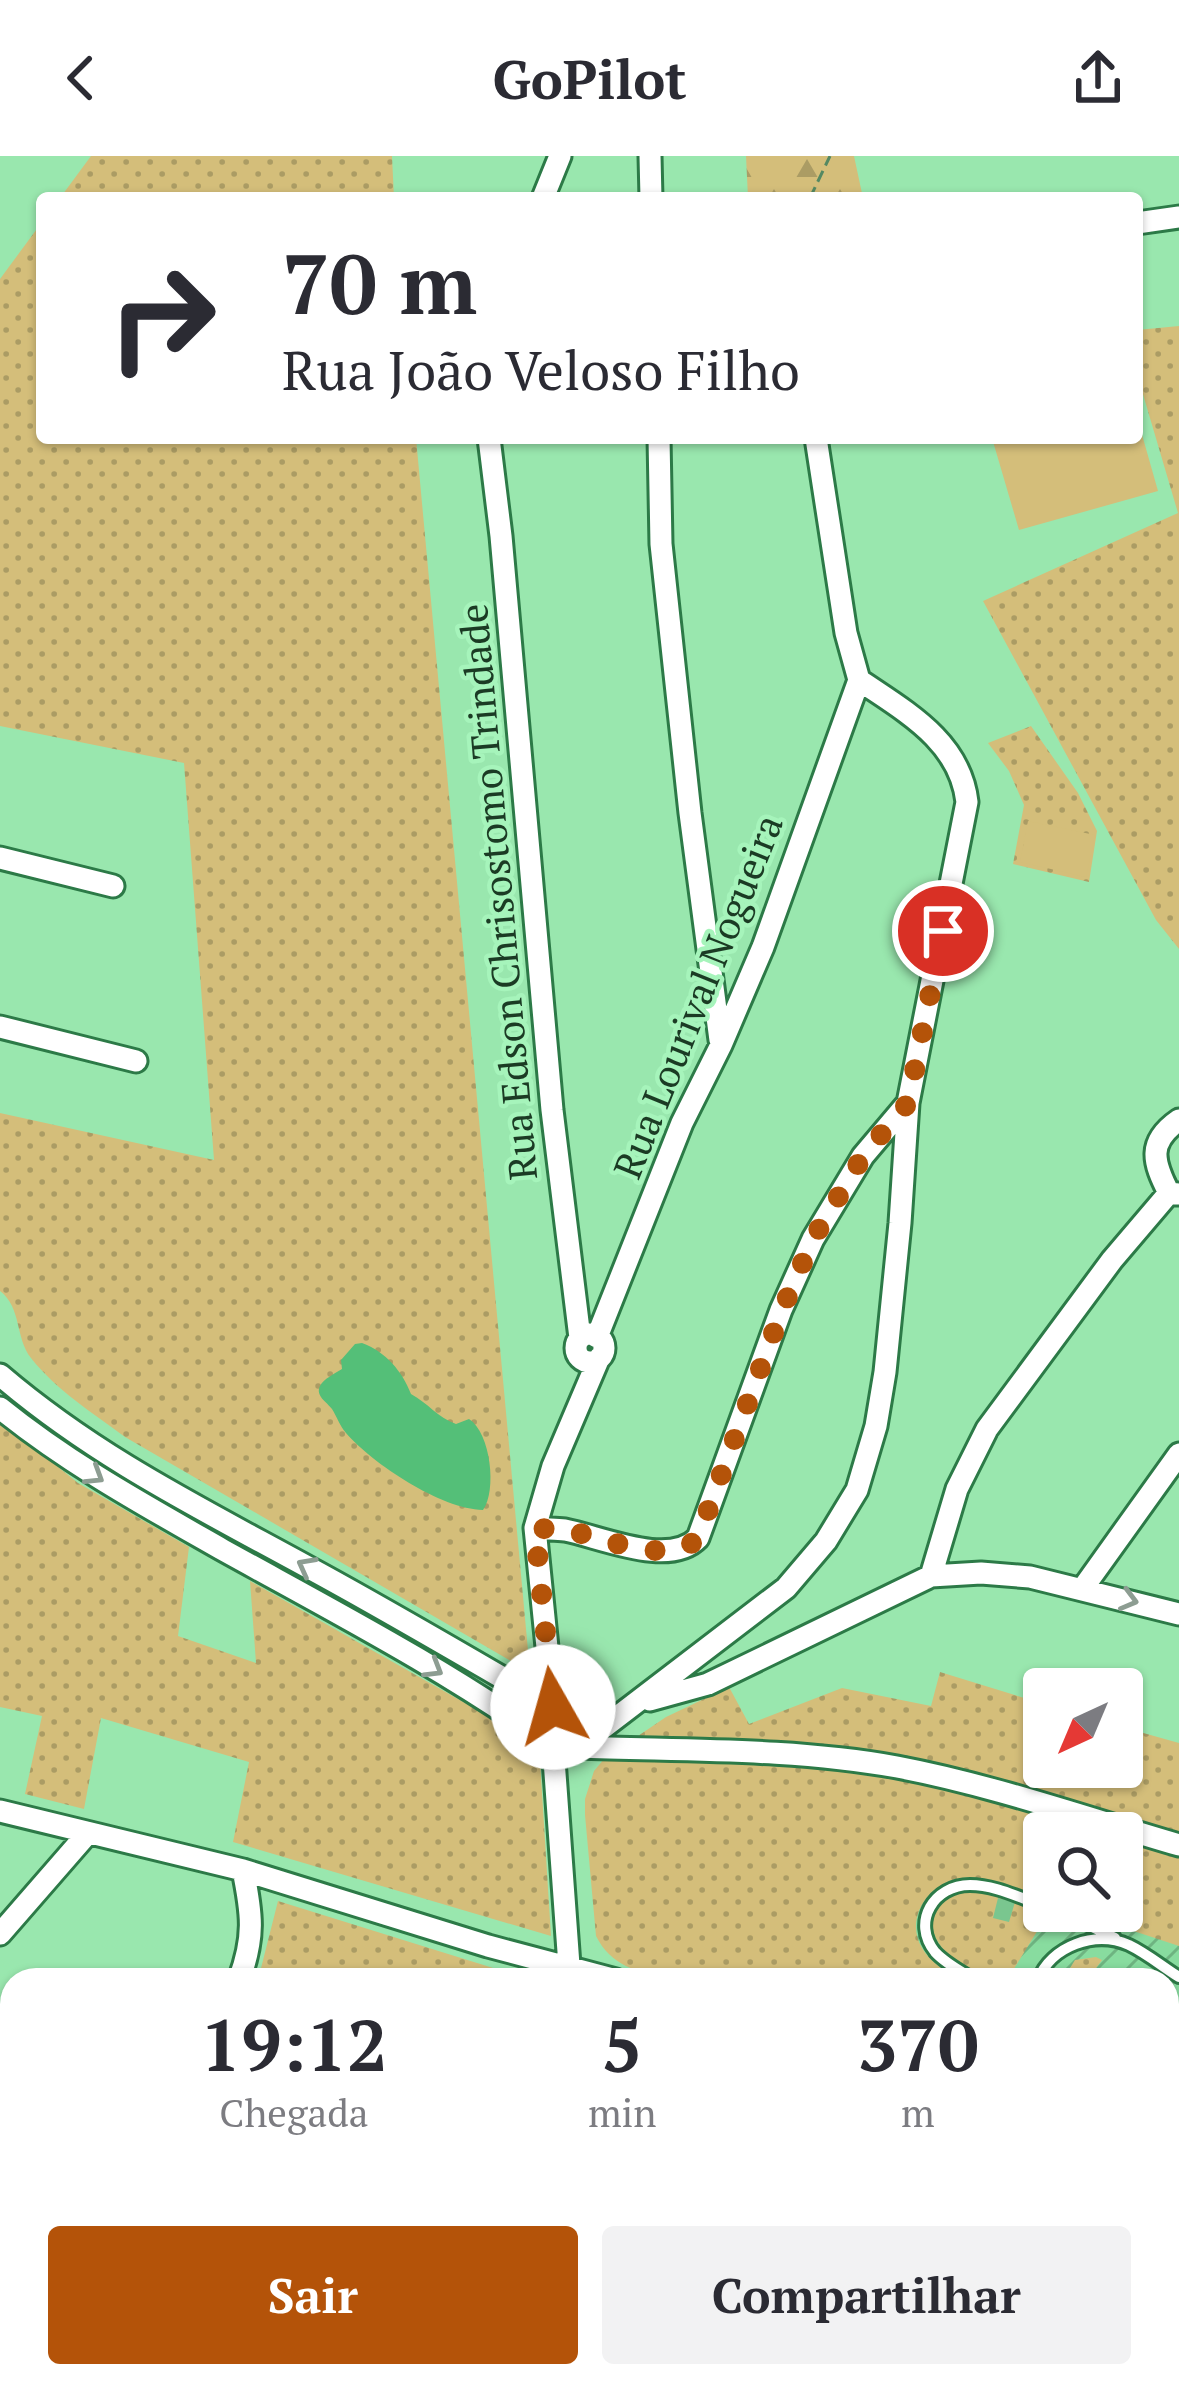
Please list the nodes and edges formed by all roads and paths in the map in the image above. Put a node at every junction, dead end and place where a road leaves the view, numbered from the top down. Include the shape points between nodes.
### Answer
1 (560, 156) edge
2 (650, 156) edge
3 (830, 156) edge
4 (545, 192) edge
5 (651, 192) edge
6 (813, 192) edge
7 (1179, 217) edge
8 (1143, 222) edge
9 (490, 444) edge
10 (659, 444) edge
11 (817, 444) edge
12 (859, 680) junction
13 (0, 858) edge
14 (113, 886) dead end
15 (0, 1027) edge
16 (721, 1045) junction
17 (136, 1061) dead end
18 (908, 1103) junction
19 (1179, 1120) edge
20 (1174, 1193) edge
21 (588, 1347) junction
22 (0, 1375) edge
23 (0, 1408) edge
24 (1179, 1454) edge
25 (535, 1528) junction
26 (931, 1576) junction
27 (1083, 1588) junction
28 (1179, 1614) edge
29 (638, 1703) junction
30 (553, 1707) junction
31 (553, 1746) junction
32 (578, 1747) junction
33 (0, 1811) edge
34 (86, 1834) junction
35 (1179, 1845) edge
36 (243, 1870) junction
37 (1023, 1899) edge
38 (1102, 1932) edge
39 (0, 1934) edge
40 (1127, 1944) junction
41 (242, 1968) edge
42 (554, 1968) edge
43 (569, 1968) edge
44 (958, 1968) edge
45 (1045, 1968) edge
46 (1165, 1968) edge

1 - 4 street
2 - 5 street
3 - 6 path
7 - 8 street
9 - 21 street, Rua Edson Chrisostomo Trindade via 550,1087
10 - 16 street via 661,544
11 - 12 street
12 - 16 street, Rua Lourival Nogueira
12 - 18 street via 950,753 968,802
13 - 14 street
15 - 17 street
16 - 21 street, Rua Lourival Nogueira
18 - 25 street via 863,1156 813,1239 698,1538 664,1551
18 - 29 street via 885,1372 857,1490 786,1588
19 - 20 street via 1163,1131 1155,1152
20 - 26 street via 1112,1260 987,1429
21 - 25 street via 576,1417
30 -> 22 street via 104,1454
23 -> 31 street via 110,1486
24 - 27 street
25 - 30 street
26 - 27 street via 981,1573
26 - 29 street via 708,1684
27 -> 28 street
29 - 32 street
30 - 31 street
31 - 32 street
31 - 43 street
32 - 35 street via 786,1753 895,1767
33 - 34 street
34 - 36 street
34 - 39 street
36 - 41 street via 251,1942
36 - 42 street
37 - 44 lane via 977,1885 938,1895 926,1916 928,1940
38 - 40 lane
40 - 45 lane via 1066,1947
40 - 46 lane

